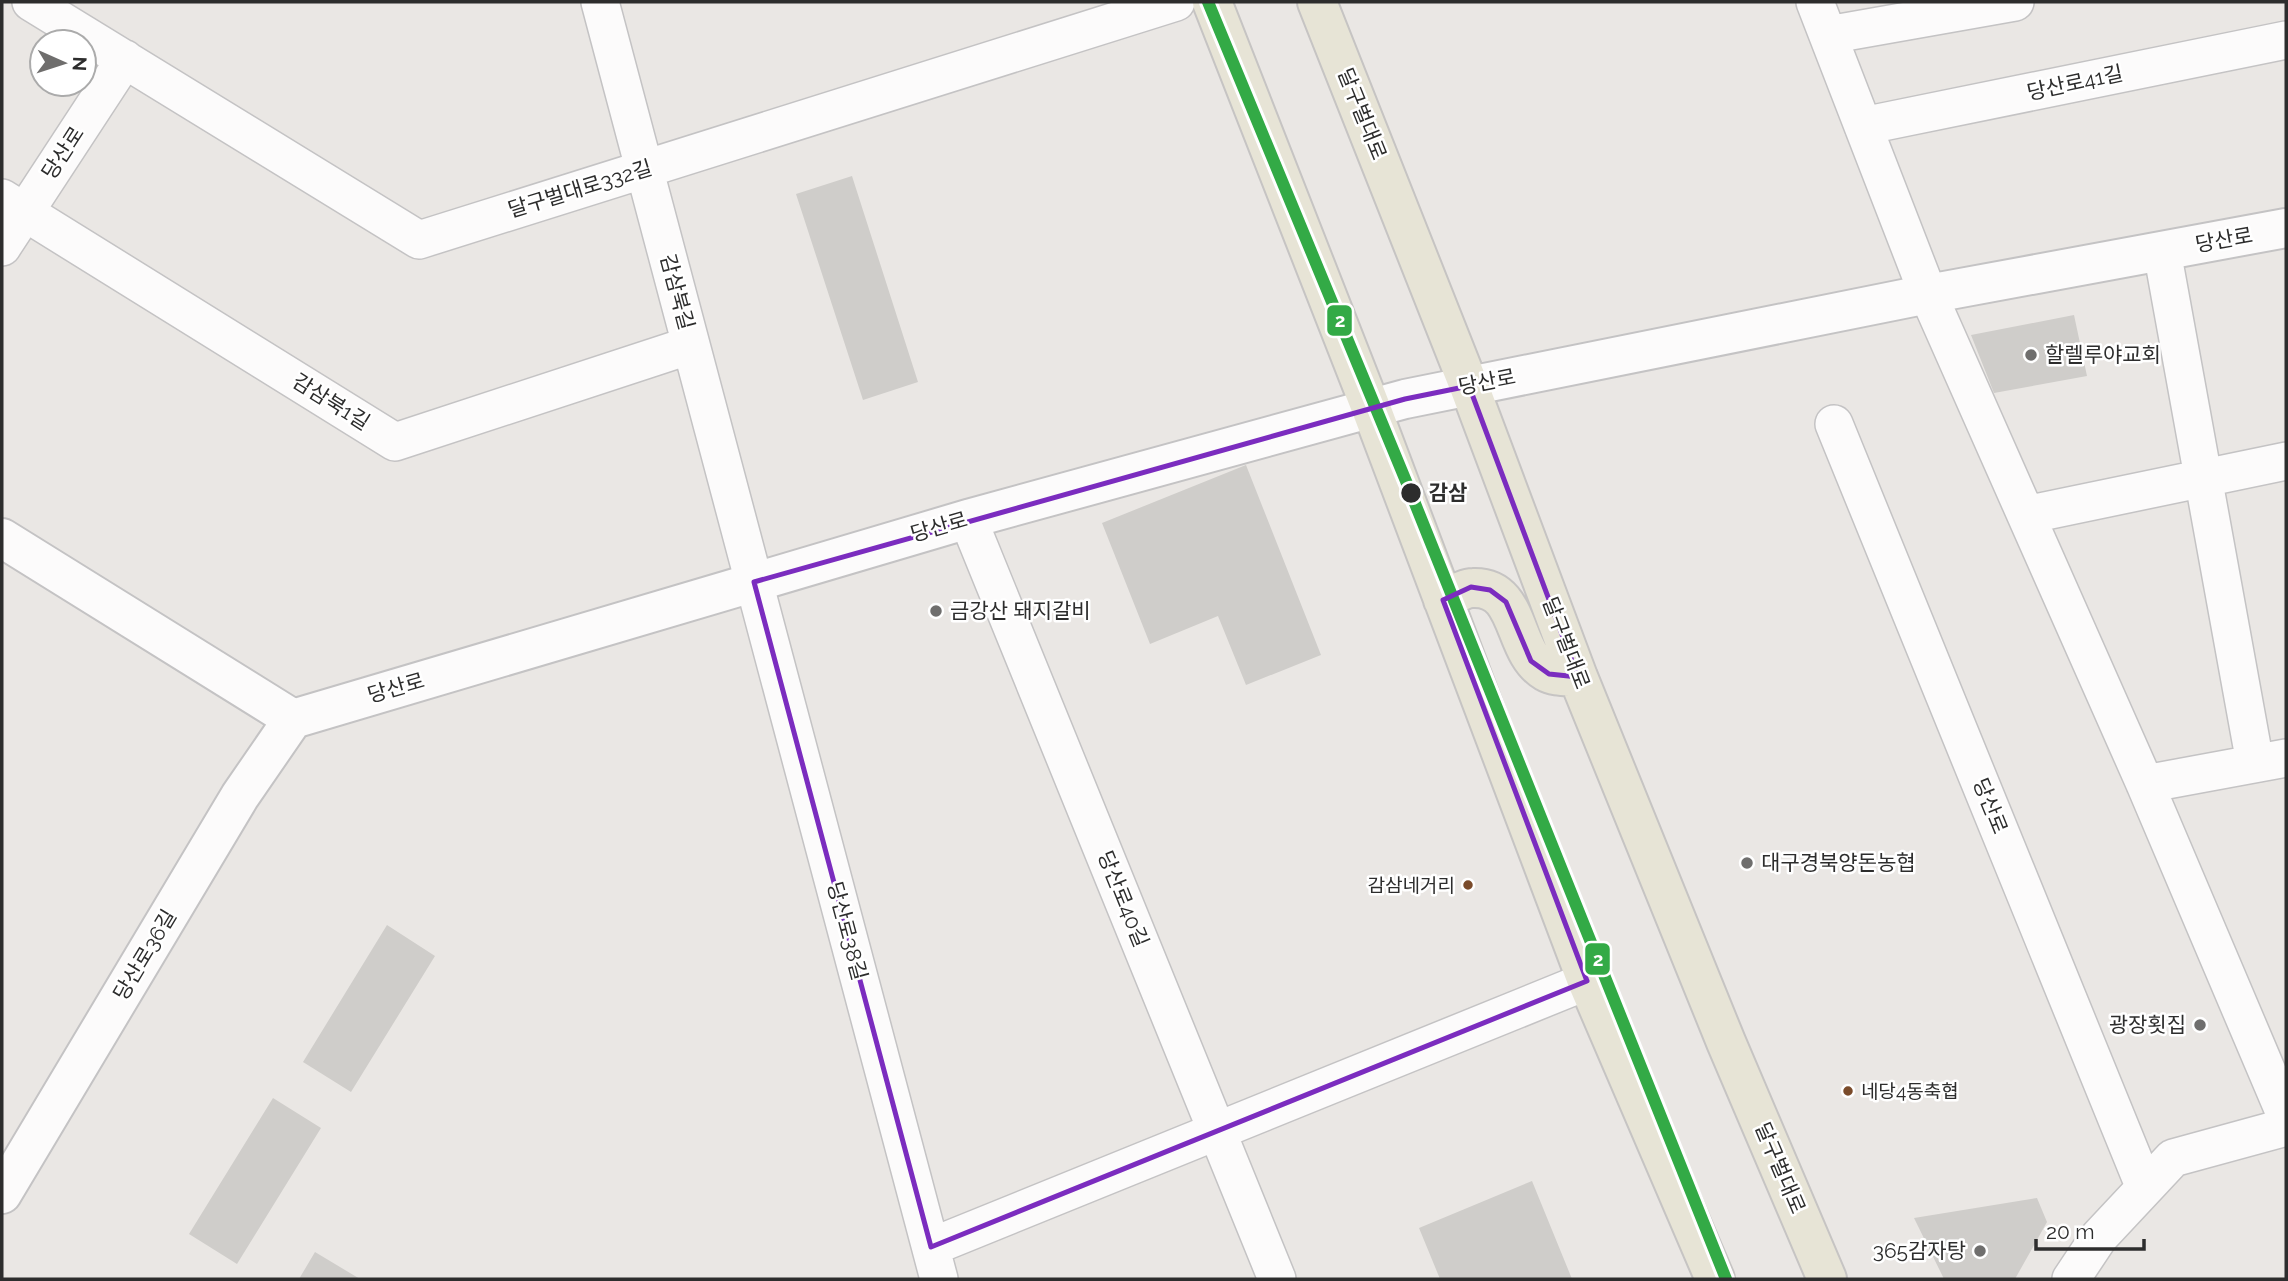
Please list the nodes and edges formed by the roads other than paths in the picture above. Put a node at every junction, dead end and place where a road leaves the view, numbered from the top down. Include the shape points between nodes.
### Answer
1 (31, 2) edge
2 (600, 2) edge
3 (1176, 2) edge
4 (1212, 2) edge
5 (1317, 2) edge
6 (2015, 2) edge
7 (1821, 18) edge
8 (2286, 40) edge
9 (125, 59) junction
10 (1863, 126) junction
11 (644, 169) junction
12 (13, 206) edge
13 (2286, 229) edge
14 (2, 247) edge
15 (2162, 251) junction
16 (1928, 294) junction
17 (691, 345) junction
18 (1469, 386) junction
19 (1371, 408) junction
20 (1834, 424) dead end
21 (2286, 461) edge
22 (2203, 479) junction
23 (2026, 515) junction
24 (968, 519) junction
25 (2, 538) edge
26 (754, 582) junction
27 (1443, 600) junction
28 (1578, 677) junction
29 (293, 719) junction
30 (2271, 761) edge
31 (2145, 784) junction
32 (1587, 981) junction
33 (2286, 1116) edge
34 (2286, 1126) edge
35 (1218, 1133) junction
36 (2145, 1188) junction
37 (2, 1194) edge
38 (935, 1263) edge
39 (1278, 1279) edge
40 (1715, 1279) edge
41 (1827, 1279) edge
42 (2071, 1279) edge

1 - 9 street, 달구벌대로332길
2 - 11 street, 감삼북길
3 - 11 street, 달구벌대로332길
4 - 19 main road
5 - 18 main road, 달구벌대로
6 - 7 street
7 - 10 street
8 - 10 street, 당산로41길
9 - 11 street, 달구벌대로332길 via 418,240
9 - 12 street, 당산로
10 - 16 street
11 - 17 street, 감삼북길
12 - 14 street, 당산로
12 - 17 street, 감삼북1길 via 395,442
13 - 15 main road, 당산로
15 - 16 main road, 당산로
15 - 22 street
16 - 18 main road, 당산로
16 - 23 street
17 - 26 street, 감삼북길
18 - 19 main road, 당산로
18 - 28 main road, 달구벌대로
19 - 24 main road, 당산로
19 - 27 main road
20 - 36 street, 당산로
21 - 22 street
22 - 23 street
22 - 30 street
23 - 31 street
24 - 26 main road, 당산로
24 - 35 street, 당산로40길
25 - 29 main road
26 - 29 main road, 당산로
26 - 38 street, 당산로38길
27 - 28 main road via 1471,587 1490,590 1506,602 1531,661 1549,674
27 - 32 main road
28 - 41 main road, 달구벌대로
29 - 37 main road, 당산로36길 via 240,796
30 - 31 street
31 - 33 street
32 - 35 street
32 - 40 main road
34 - 36 street via 2173,1158
35 - 38 street
35 - 39 street, 당산로40길
36 - 42 street via 2099,1237

